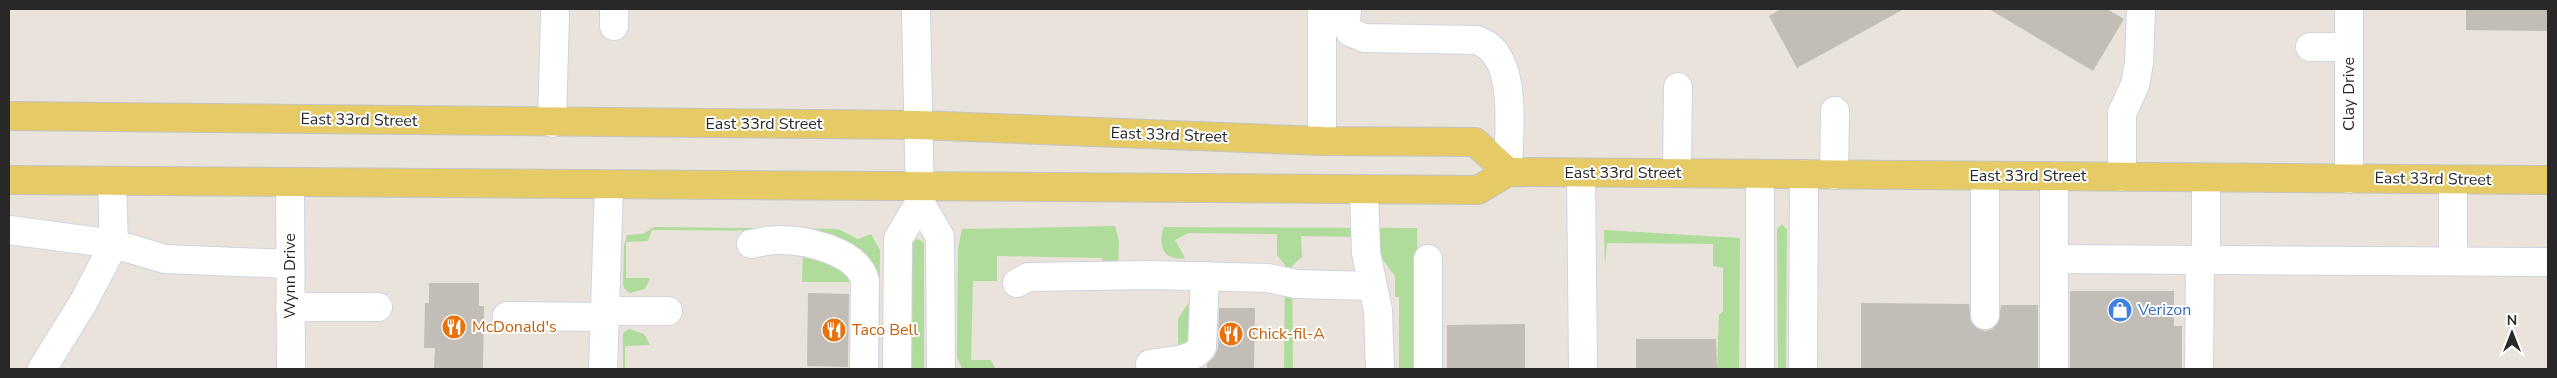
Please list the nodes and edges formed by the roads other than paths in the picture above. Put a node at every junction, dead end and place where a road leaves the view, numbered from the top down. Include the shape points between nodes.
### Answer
1 (1322, 9) edge
2 (1347, 9) edge
3 (2141, 9) edge
4 (2350, 9) edge
5 (918, 12) edge
6 (555, 14) dead end
7 (2310, 47) dead end
8 (2349, 47) junction
9 (1678, 87) dead end
10 (1835, 111) dead end
11 (9, 116) edge
12 (552, 122) junction
13 (918, 125) junction
14 (1322, 141) junction
15 (1508, 172) junction
16 (1581, 173) junction
17 (1677, 174) junction
18 (1760, 174) junction
19 (1804, 174) junction
20 (1834, 175) junction
21 (1985, 176) junction
22 (2054, 176) junction
23 (2122, 177) junction
24 (2206, 178) junction
25 (2349, 179) junction
26 (9, 180) edge
27 (2453, 180) junction
28 (2548, 180) edge
29 (112, 181) junction
30 (290, 183) junction
31 (609, 185) junction
32 (1364, 190) junction
33 (920, 195) junction
34 (9, 230) edge
35 (114, 244) junction
36 (751, 244) dead end
37 (1428, 259) dead end
38 (2054, 259) junction
39 (2203, 260) junction
40 (2453, 261) junction
41 (2548, 262) edge
42 (290, 264) junction
43 (1205, 276) junction
44 (1017, 284) dead end
45 (1372, 286) junction
46 (290, 307) junction
47 (378, 307) dead end
48 (668, 311) dead end
49 (603, 314) junction
50 (1985, 315) dead end
51 (507, 316) dead end
52 (1150, 364) dead end
53 (42, 369) edge
54 (291, 369) edge
55 (603, 369) edge
56 (864, 369) edge
57 (897, 369) edge
58 (941, 369) edge
59 (1380, 369) edge
60 (1428, 369) edge
61 (1583, 369) edge
62 (1760, 369) edge
63 (1804, 369) edge
64 (2054, 369) edge
65 (2200, 369) edge

1 - 14 street
2 - 15 street via 1346,24 1350,32 1364,38 1476,40 1489,45 1509,83
3 - 23 street via 2138,70 2122,113
4 - 8 street, Clay Drive
5 - 13 street
6 - 12 street
7 - 8 street
8 - 25 street, Clay Drive
9 - 17 street
10 - 20 street
11 - 12 main road, East 33rd Street
12 - 13 main road, East 33rd Street
13 - 14 main road, East 33rd Street
13 - 33 street
14 - 15 main road, East 33rd Street via 1475,142
15 - 16 main road, East 33rd Street
15 - 32 main road via 1478,190
16 - 17 main road, East 33rd Street
16 - 61 street
17 - 18 main road, East 33rd Street
18 - 19 main road, East 33rd Street
18 - 62 street
19 - 20 main road, East 33rd Street
19 - 63 street
20 - 21 main road, East 33rd Street
21 - 22 main road, East 33rd Street
21 - 50 street
22 - 23 main road, East 33rd Street
22 - 38 street
23 - 24 main road, East 33rd Street
24 - 25 main road, East 33rd Street
24 - 39 street
25 - 27 main road, East 33rd Street
26 - 29 main road
27 - 28 main road, East 33rd Street
27 - 40 street
29 - 30 main road
29 - 35 street
30 - 31 main road
30 - 42 street, Wynn Drive
31 - 33 main road
31 - 49 street
32 - 33 main road
32 - 45 street via 1366,253
33 - 57 street via 898,239
33 - 58 street via 940,237
34 - 35 street
35 - 42 street via 165,259
35 - 53 street via 83,303
36 - 56 street via 773,240 800,242 838,253 858,265 865,281
37 - 60 street
38 - 39 street
38 - 64 street
39 - 40 street
39 - 65 street
40 - 41 street
42 - 46 street, Wynn Drive
43 - 44 street via 1028,277
43 - 45 street via 1268,278 1296,284
43 - 52 street via 1202,347 1197,354 1186,358
45 - 59 street via 1378,310
46 - 47 street
46 - 54 street, Wynn Drive
48 - 49 street
49 - 51 street
49 - 55 street

